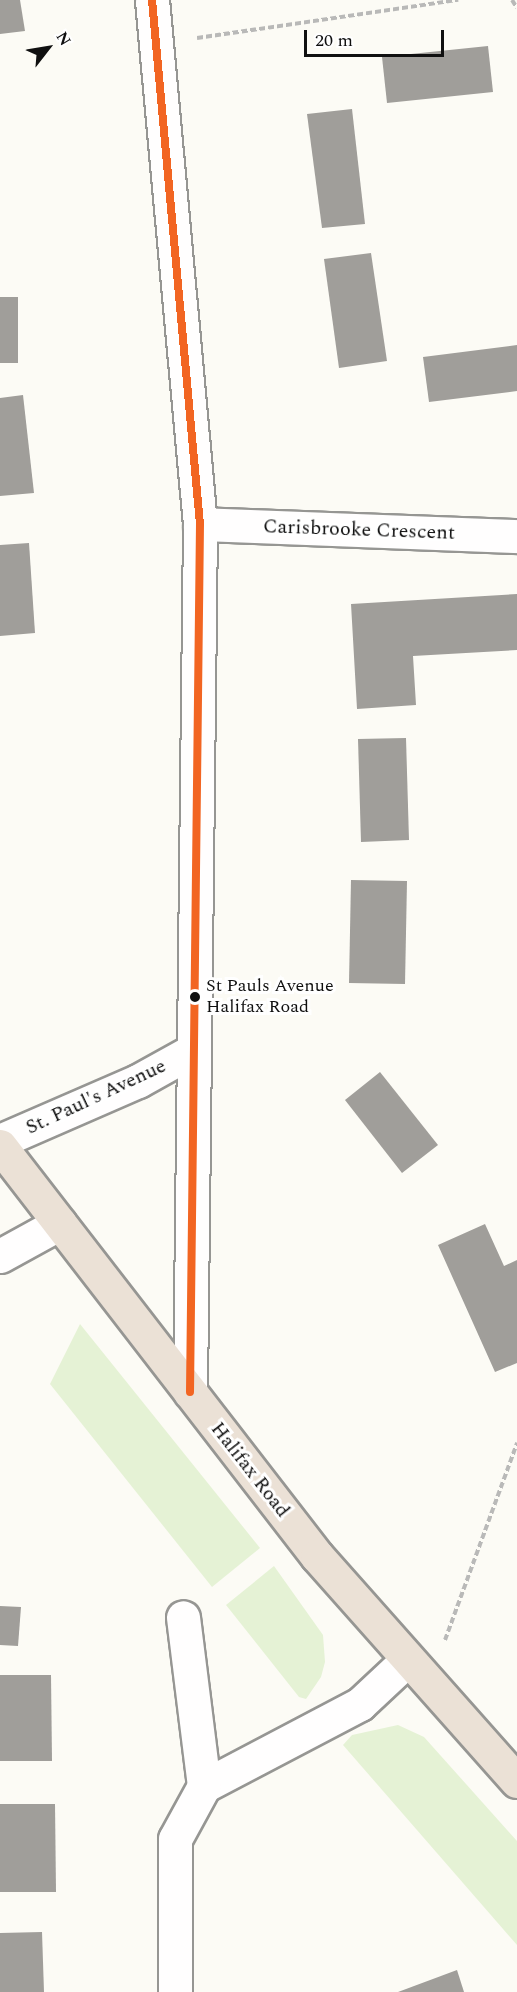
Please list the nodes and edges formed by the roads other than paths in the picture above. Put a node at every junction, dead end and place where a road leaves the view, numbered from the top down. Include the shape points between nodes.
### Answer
1 (152, 0) edge
2 (200, 524) junction
3 (517, 536) edge
4 (192, 1051) junction
5 (0, 1141) edge
6 (0, 1146) edge
7 (60, 1223) junction
8 (0, 1256) edge
9 (190, 1392) junction
10 (183, 1617) dead end
11 (406, 1661) junction
12 (517, 1781) edge
13 (204, 1786) junction
14 (175, 1992) edge

1 - 2 street, St. Paul's Avenue
2 - 3 street, Carisbrooke Crescent
2 - 4 street, St. Paul's Avenue
4 - 5 street, St. Paul's Avenue via 138,1081
4 - 9 street, St. Paul's Avenue
6 - 7 highway, Halifax Road
7 - 8 street
7 - 9 highway, Halifax Road
9 - 11 highway, Halifax Road via 317,1556
10 - 13 street
11 - 12 highway, Halifax Road
11 - 13 street via 360,1704
13 - 14 street via 175,1839

